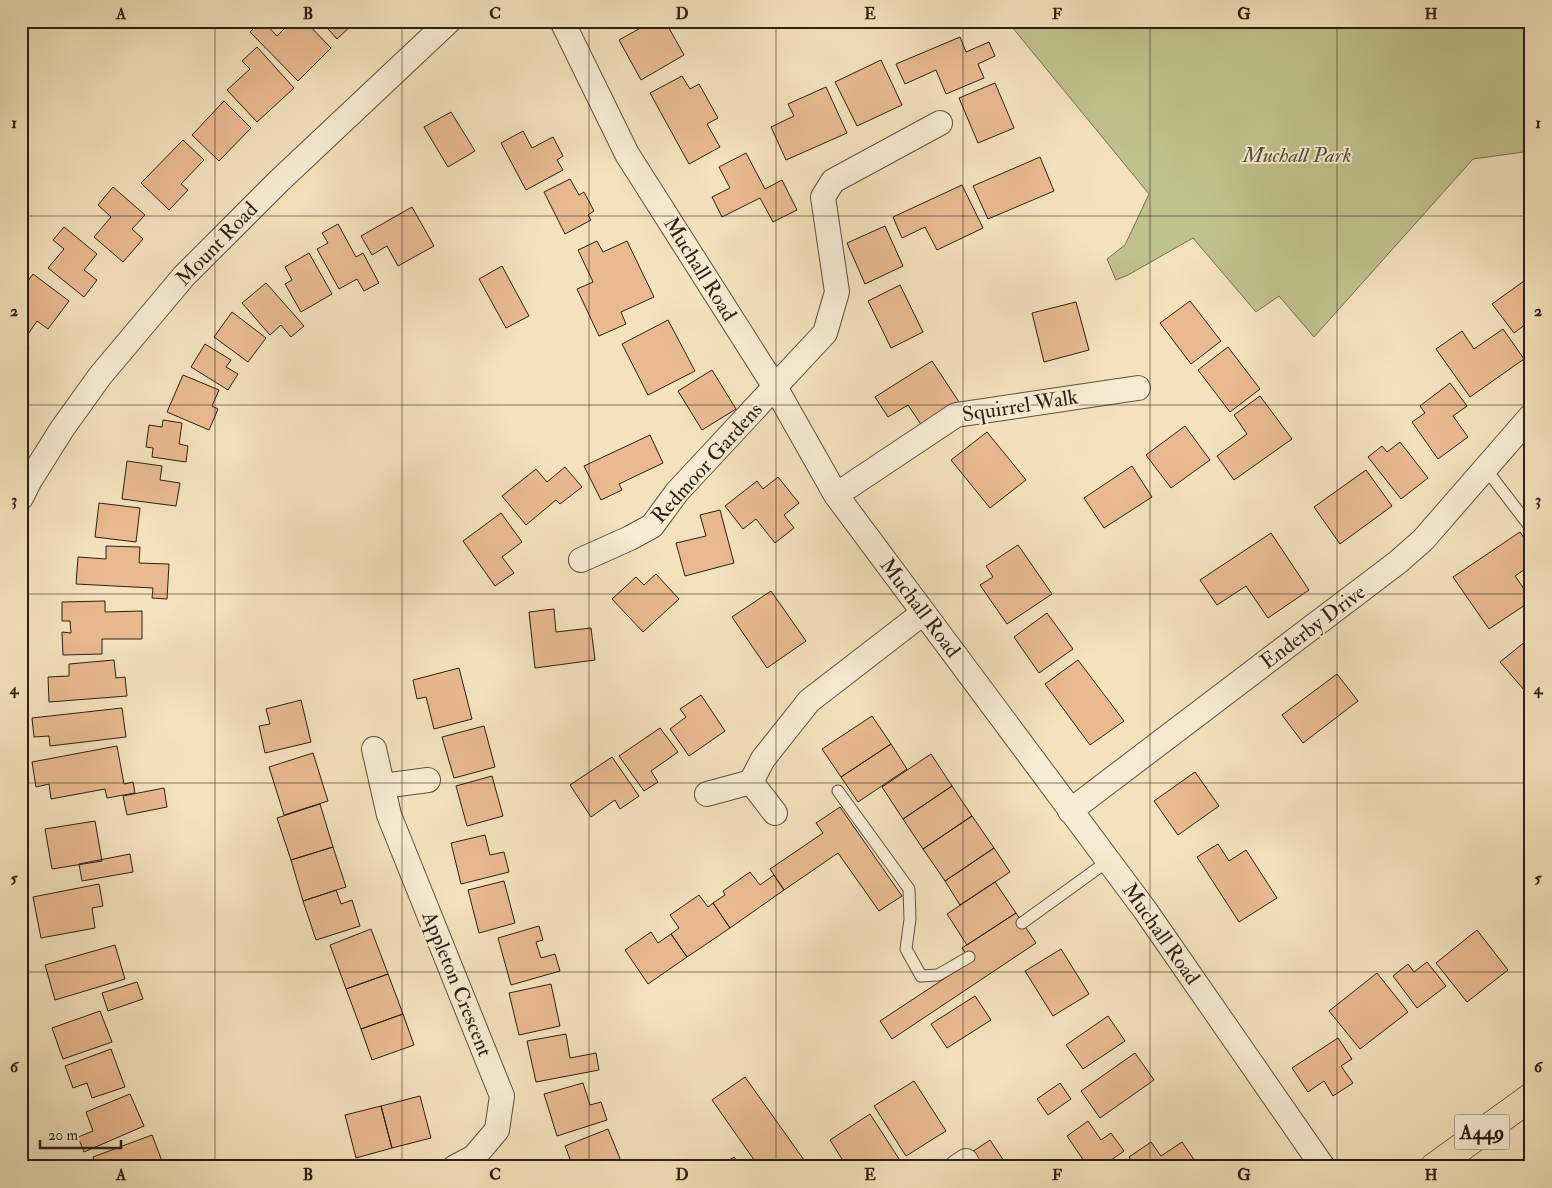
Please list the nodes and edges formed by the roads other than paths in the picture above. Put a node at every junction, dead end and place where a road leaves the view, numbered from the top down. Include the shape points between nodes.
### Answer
1 (449, 21) edge
2 (562, 21) edge
3 (940, 123) dead end
4 (775, 387) junction
5 (1138, 388) dead end
6 (1531, 416) edge
7 (1486, 468) junction
8 (836, 495) junction
9 (21, 498) edge
10 (1531, 528) edge
11 (581, 560) dead end
12 (923, 612) junction
13 (374, 749) dead end
14 (428, 780) dead end
15 (751, 782) junction
16 (384, 786) junction
17 (838, 791) dead end
18 (707, 794) dead end
19 (1070, 810) junction
20 (775, 813) dead end
21 (1108, 861) junction
22 (1022, 923) dead end
23 (969, 958) dead end
24 (1531, 1097) edge
25 (455, 1167) edge
26 (957, 1167) edge
27 (969, 1167) edge
28 (1323, 1167) edge
29 (1434, 1167) edge

1 - 9 street, Mount Road via 278,181 184,276 100,376 62,429
2 - 4 street, Muchall Road via 627,154
3 - 4 street, Redmoor Gardens via 832,181 823,197 837,292 825,333
4 - 8 street, Muchall Road
4 - 11 street, Redmoor Gardens via 677,492 652,526
5 - 8 street, Squirrel Walk via 956,415
6 - 7 street, Enderby Drive
7 - 10 lane
7 - 19 street, Enderby Drive via 1423,540 1398,562
8 - 12 street, Muchall Road
12 - 15 street via 810,701 763,760
12 - 19 street, Muchall Road
13 - 16 street, Appleton Crescent
14 - 16 street
15 - 18 street
15 - 20 street
16 - 25 street, Appleton Crescent via 390,815 502,1096 498,1130 474,1157
17 - 23 lane via 909,889 906,949 921,976 938,975
19 - 21 street, Muchall Road
21 - 22 lane
21 - 28 street, Muchall Road
24 - 29 highway, A449
26 - 27 street via 966,1161

